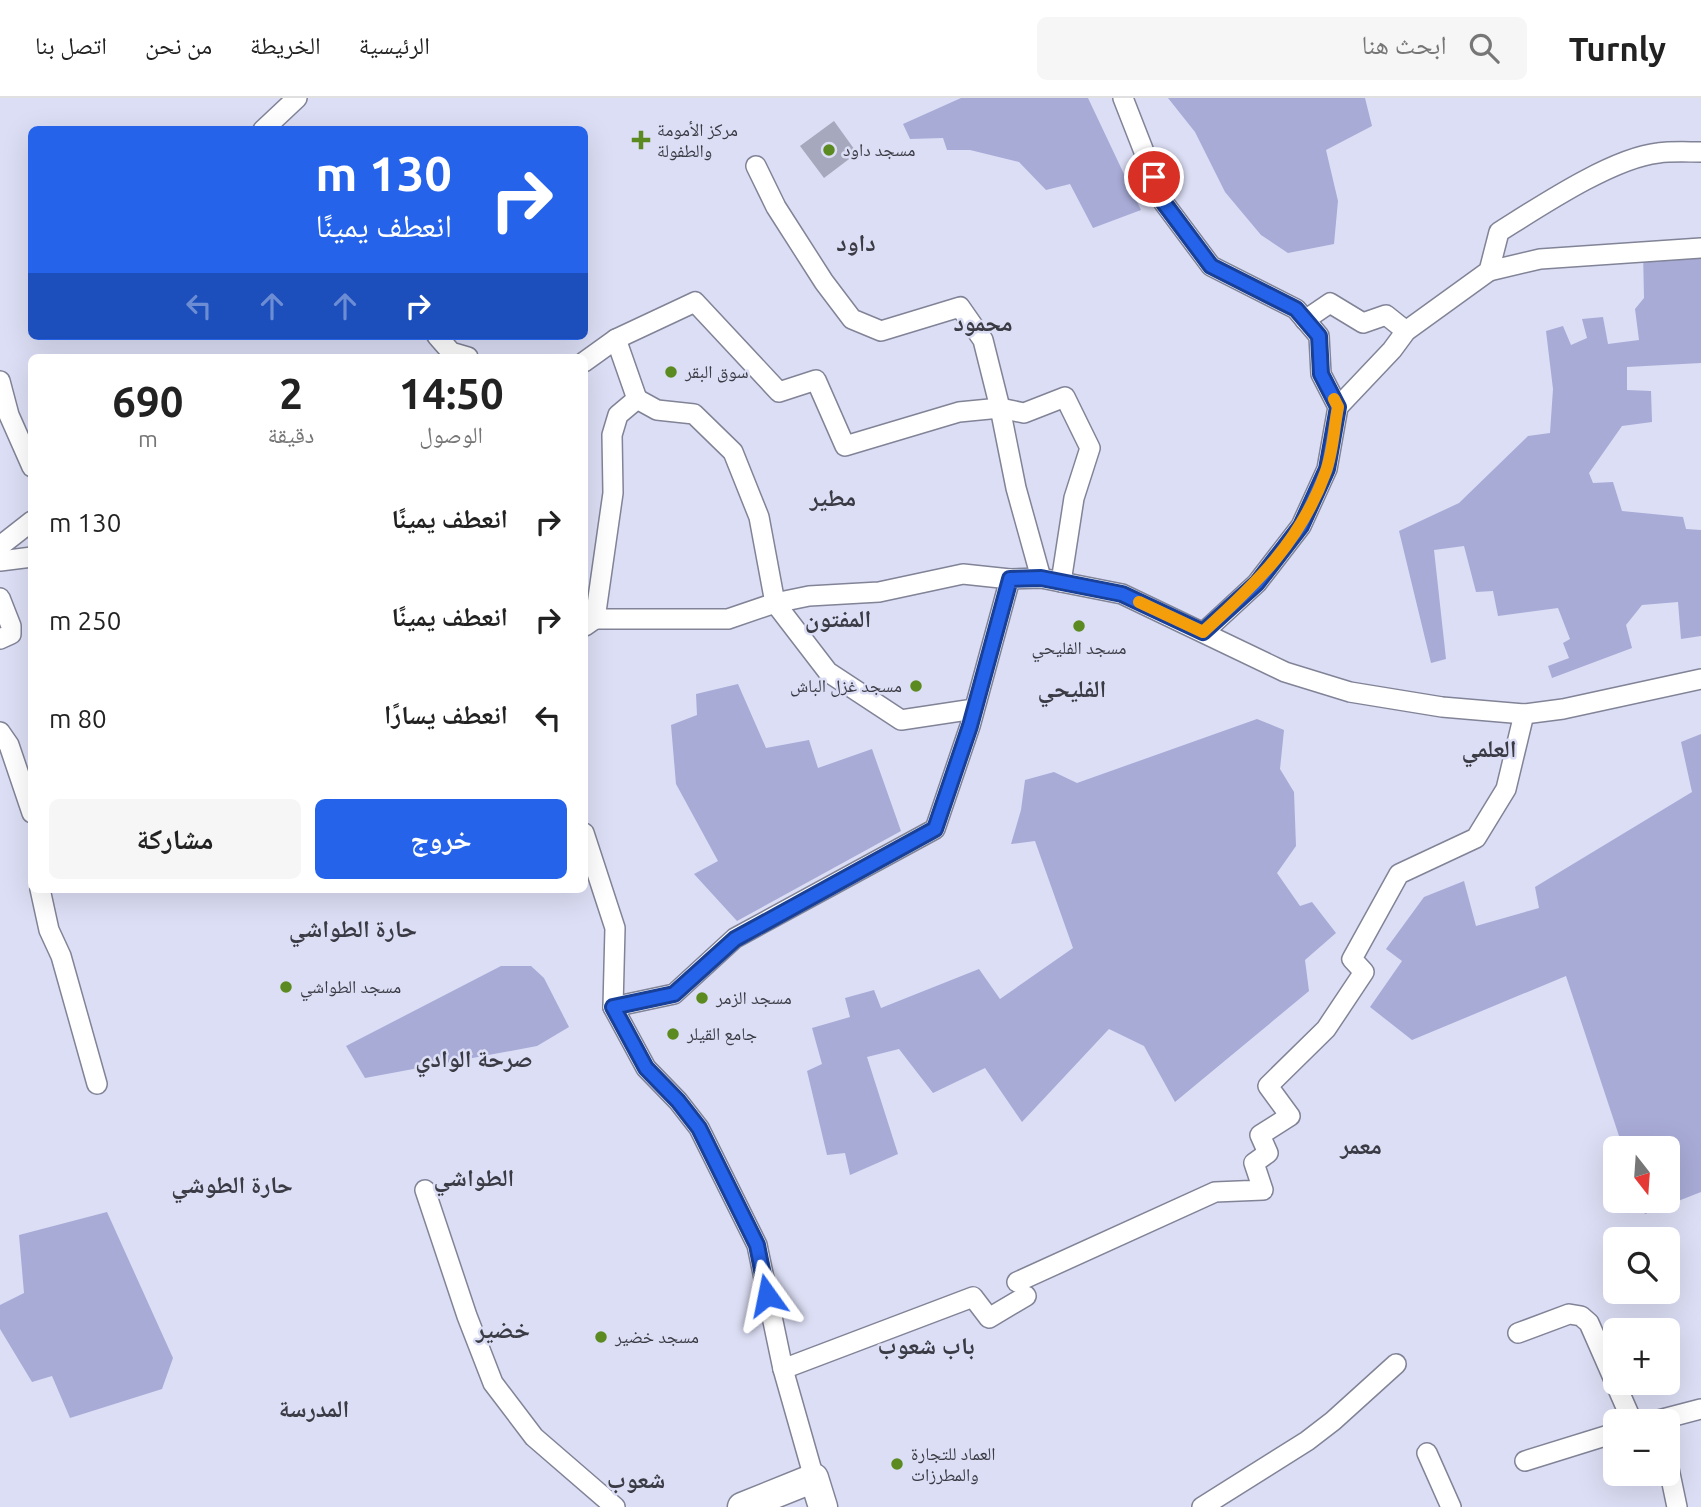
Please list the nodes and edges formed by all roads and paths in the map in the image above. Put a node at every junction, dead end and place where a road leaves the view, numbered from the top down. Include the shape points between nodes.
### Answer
1 (298, 98) edge
2 (1123, 98) edge
3 (267, 126) edge
4 (1701, 152) edge
5 (756, 166) dead end
6 (1701, 248) edge
7 (1489, 271) junction
8 (1305, 320) junction
9 (1406, 331) junction
10 (616, 339) junction
11 (441, 340) edge
12 (458, 354) edge
13 (588, 359) edge
14 (0, 381) edge
15 (638, 399) junction
16 (1338, 407) junction
17 (1000, 408) junction
18 (28, 458) edge
19 (28, 524) edge
20 (0, 546) edge
21 (28, 557) edge
22 (0, 561) edge
23 (1041, 578) junction
24 (1010, 579) junction
25 (1061, 582) junction
26 (0, 598) edge
27 (775, 603) junction
28 (589, 622) edge
29 (1203, 632) junction
30 (0, 639) edge
31 (1701, 679) edge
32 (974, 709) junction
33 (1524, 714) junction
34 (0, 732) edge
35 (28, 801) edge
36 (588, 845) edge
37 (41, 893) edge
38 (613, 1007) junction
39 (97, 1084) dead end
40 (425, 1190) dead end
41 (1518, 1333) dead end
42 (1396, 1364) dead end
43 (783, 1369) junction
44 (1627, 1409) edge
45 (1701, 1409) edge
46 (1680, 1415) edge
47 (1603, 1437) edge
48 (1427, 1453) dead end
49 (1525, 1461) dead end
50 (814, 1478) junction
51 (1673, 1486) edge
52 (615, 1507) edge
53 (742, 1507) edge
54 (822, 1507) edge
55 (1202, 1507) edge
56 (1451, 1507) edge
57 (1677, 1507) edge

1 - 3 street
2 - 8 street via 1164,203 1211,266 1296,309
4 - 7 street via 1656,153 1612,168 1551,199 1500,232
5 - 17 street via 776,207 852,318 881,331 960,307 983,340
6 - 7 street via 1540,259
7 - 9 street
8 - 9 street via 1330,303 1363,323 1387,315
8 - 16 street via 1319,336 1321,374
9 - 16 street
10 - 13 street
10 - 15 street
10 - 17 street via 695,302 779,392 816,380 845,446 959,412
11 - 12 street
14 - 18 street
15 - 27 street via 657,410 694,414 733,452 759,517
15 - 28 street via 618,415 612,435 613,493
16 - 29 street via 1327,469 1301,526 1257,583
17 - 23 street
17 - 25 street via 1024,413 1065,397 1090,448 1074,498
19 - 20 street
21 - 22 street
23 - 24 street
23 - 25 street
24 - 27 street via 963,574 879,592
24 - 32 street
25 - 29 street via 1122,594
26 - 30 street via 11,634
27 - 28 street via 728,619
27 - 32 street via 828,671 901,720
29 - 33 street via 1285,672 1350,692
31 - 33 street
32 - 38 street via 935,829 735,939 674,994
33 - 43 street via 1506,789 1476,838 1399,874 1352,959 1364,972 1326,1029 1268,1086 1290,1116 1260,1135 1268,1153 1254,1163 1263,1190 1215,1192 1021,1289 989,1318 973,1297
34 - 35 street
36 - 38 street via 615,928
37 - 39 street
38 - 43 street via 646,1068 699,1128 757,1245
40 - 52 street via 494,1383 534,1437
41 - 44 street via 1569,1314 1581,1315 1589,1323
42 - 55 street via 1307,1441
43 - 50 street
45 - 46 street
47 - 49 street
48 - 56 street
50 - 53 street
50 - 54 street
51 - 57 street

